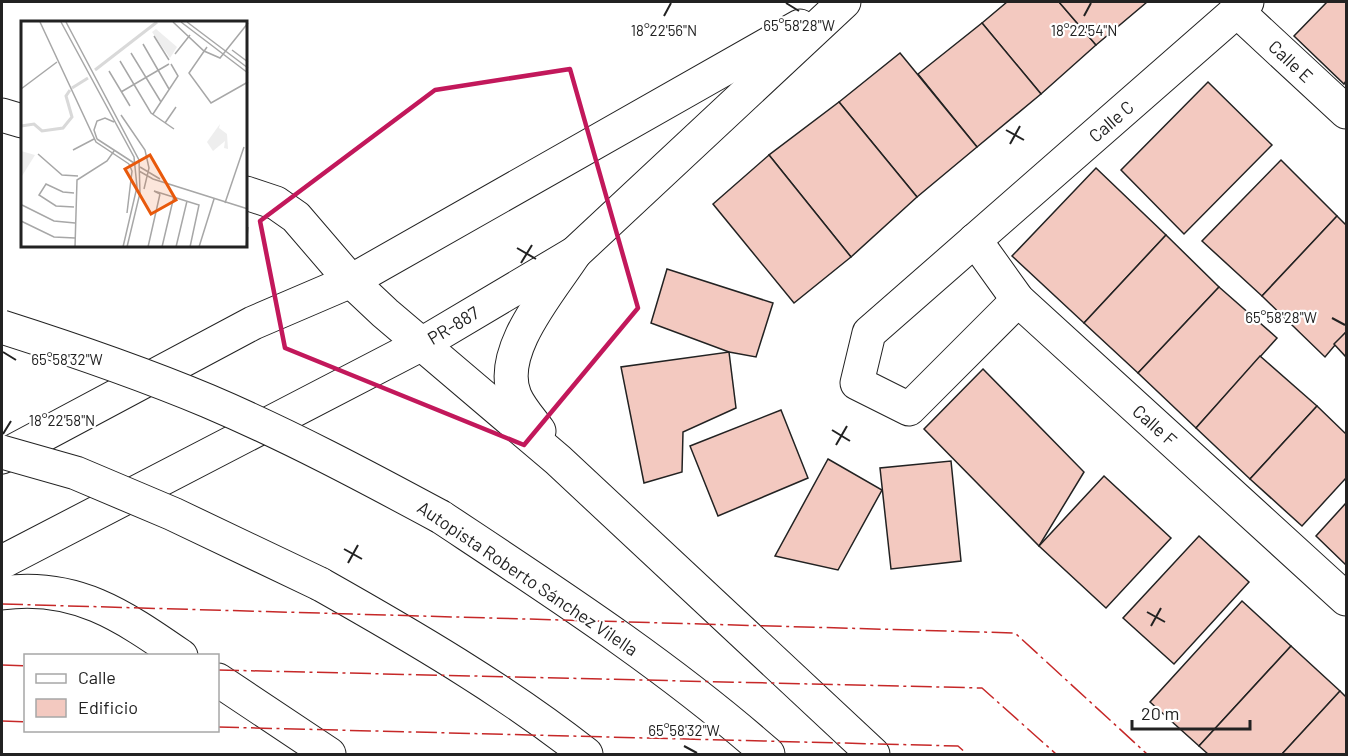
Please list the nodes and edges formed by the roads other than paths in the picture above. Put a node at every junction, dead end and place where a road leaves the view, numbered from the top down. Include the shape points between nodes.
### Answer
1 (844, 2) edge
2 (1241, 6) edge
3 (1347, 112) edge
4 (2, 115) edge
5 (21, 121) edge
6 (248, 194) edge
7 (975, 240) junction
8 (575, 253) junction
9 (351, 281) junction
10 (1018, 300) junction
11 (2, 327) edge
12 (420, 345) junction
13 (2, 452) edge
14 (2, 457) edge
15 (558, 459) junction
16 (2, 562) edge
17 (2, 593) edge
18 (1347, 599) edge
19 (178, 654) edge
20 (219, 681) edge
21 (329, 754) edge
22 (586, 754) edge
23 (768, 754) edge
24 (873, 754) edge

1 - 8 main road, PR-887
1 - 9 main road, PR-887
2 - 3 main road, Calle E
2 - 7 main road, Calle C
4 - 5 main road
6 - 9 main road via 276,203 296,217
7 - 10 main road, Calle F
7 - 10 main road, Calle C via 869,333 857,382 909,409
8 - 12 main road, PR-887
8 - 15 main road via 514,350 509,371 515,396
9 - 12 main road
9 - 14 main road, PR-887 via 253,323
10 - 18 main road, Calle F
11 - 23 main road, Autopista Roberto Sánchez Vilella, bridge via 207,401 334,460 441,517 609,629 723,714
12 - 15 main road
12 - 16 main road, PR-887
13 - 22 main road, bridge via 76,474 320,584 442,654
15 - 24 main road
17 - 19 main road via 49,591 83,599 123,616
20 - 21 main road

